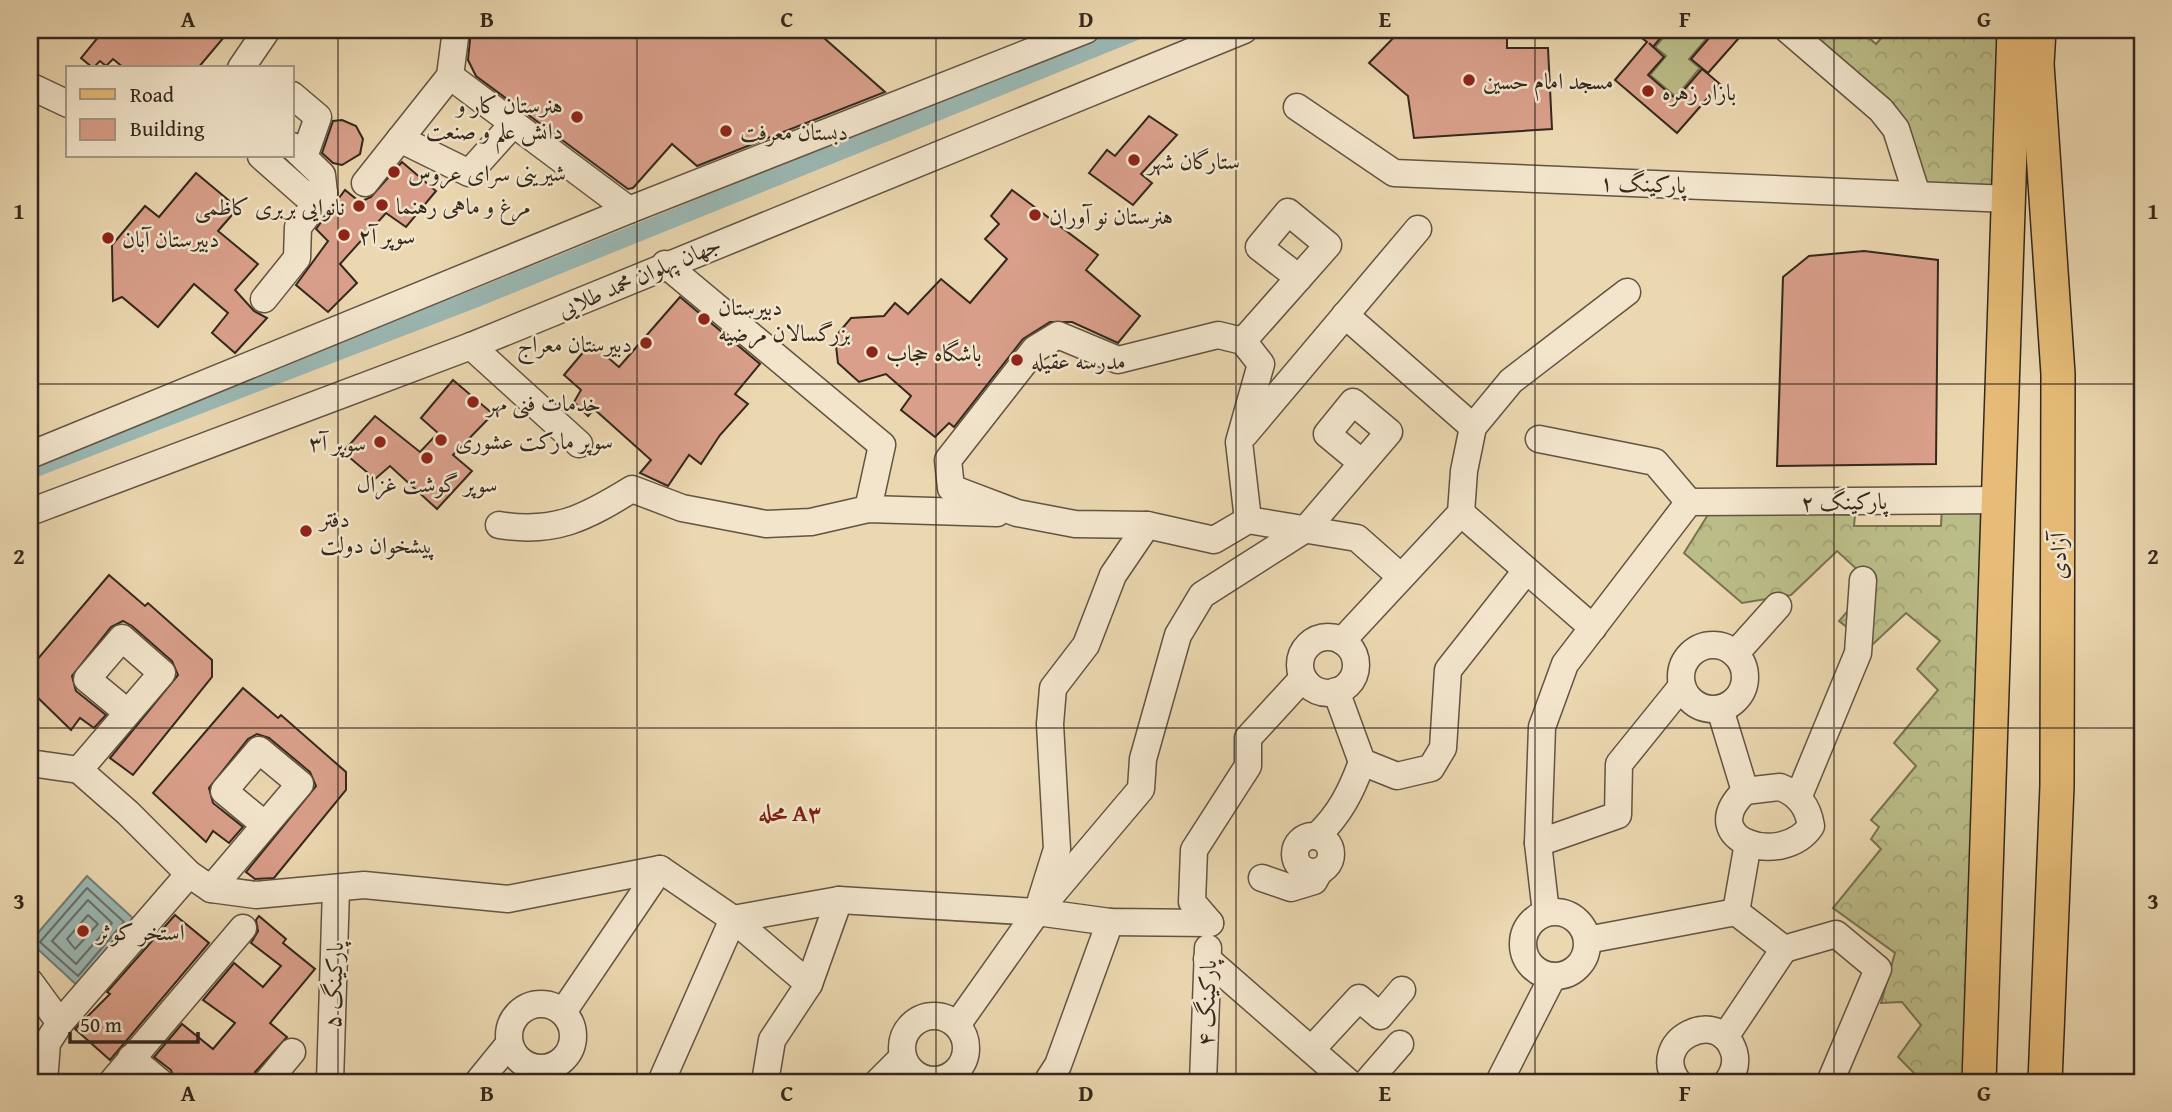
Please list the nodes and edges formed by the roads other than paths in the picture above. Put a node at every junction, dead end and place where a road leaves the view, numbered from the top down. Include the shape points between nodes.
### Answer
1 (267, 30) edge
2 (456, 30) edge
3 (1086, 30) edge
4 (1244, 30) edge
5 (1788, 30) edge
6 (2014, 30) edge
7 (2039, 30) edge
8 (251, 65) edge
9 (450, 76) junction
10 (30, 86) edge
11 (294, 97) edge
12 (66, 103) edge
13 (1297, 107) dead end
14 (513, 124) junction
15 (400, 139) junction
16 (298, 152) edge
17 (263, 158) edge
18 (365, 183) dead end
19 (324, 193) junction
20 (1917, 195) junction
21 (2009, 199) junction
22 (629, 210) junction
23 (1418, 229) dead end
24 (665, 264) junction
25 (1299, 278) dead end
26 (1627, 292) dead end
27 (264, 299) dead end
28 (1345, 315) junction
29 (1243, 341) junction
30 (471, 346) junction
31 (1473, 427) junction
32 (1539, 439) dead end
33 (1239, 442) junction
34 (579, 444) dead end
35 (30, 455) edge
36 (1362, 463) dead end
37 (2000, 500) junction
38 (1689, 502) junction
39 (867, 509) junction
40 (30, 512) edge
41 (1017, 513) junction
42 (1461, 513) junction
43 (1248, 520) junction
44 (499, 525) dead end
45 (1146, 525) junction
46 (1307, 528) junction
47 (1526, 571) junction
48 (1401, 577) junction
49 (1863, 580) dead end
50 (1778, 606) dead end
51 (1593, 628) junction
52 (1342, 641) junction
53 (1735, 654) junction
54 (1304, 678) junction
55 (1682, 686) junction
56 (1336, 691) junction
57 (1720, 709) junction
58 (128, 713) dead end
59 (1362, 762) junction
60 (30, 763) edge
61 (79, 770) junction
62 (1745, 791) junction
63 (1798, 798) junction
64 (265, 825) dead end
65 (1538, 843) junction
66 (1748, 843) junction
67 (660, 869) junction
68 (188, 874) junction
69 (1262, 878) dead end
70 (336, 889) junction
71 (211, 890) junction
72 (839, 900) junction
73 (1037, 912) junction
74 (1736, 912) junction
75 (1546, 913) junction
76 (733, 919) junction
77 (1110, 922) junction
78 (1210, 923) junction
79 (243, 928) dead end
80 (1587, 940) junction
81 (1784, 949) junction
82 (1207, 959) junction
83 (1553, 976) junction
84 (30, 982) edge
85 (809, 984) junction
86 (1402, 990) dead end
87 (563, 1012) junction
88 (60, 1023) junction
89 (957, 1025) junction
90 (1725, 1037) junction
91 (509, 1044) junction
92 (1400, 1044) dead end
93 (1312, 1049) junction
94 (292, 1052) dead end
95 (903, 1057) junction
96 (131, 1058) junction
97 (553, 1074) edge
98 (1671, 1078) edge
99 (944, 1081) edge
100 (1351, 1081) edge
101 (44, 1082) edge
102 (112, 1082) edge
103 (160, 1082) edge
104 (267, 1082) edge
105 (330, 1082) edge
106 (478, 1082) edge
107 (661, 1082) edge
108 (765, 1082) edge
109 (878, 1082) edge
110 (1047, 1082) edge
111 (1203, 1082) edge
112 (1499, 1082) edge
113 (1727, 1082) edge
114 (1830, 1082) edge
115 (1979, 1082) edge
116 (2045, 1082) edge

1 - 8 street
2 - 9 street
3 - 22 street
4 - 24 street, جهان پهلوان محمد طلایی
5 - 20 street via 1881,110 1896,129
6 - 21 main road
7 - 116 main road, آزادی via 2037,64 2058,374 2057,786
9 - 14 street
9 - 15 street
10 - 12 street
11 - 16 street via 318,117
13 - 20 street, پارکینگ ۱ via 1394,173
14 - 15 street via 469,173
14 - 22 street
15 - 18 street
16 - 19 street via 322,175
17 - 19 street via 304,194
19 - 27 street via 298,227 297,258
20 - 21 street, پارکینگ ۱
21 - 37 main road
22 - 35 street
23 - 28 street
24 - 30 street, جهان پهلوان محمد طلایی
24 - 39 street via 882,445
25 - 29 street
26 - 31 street via 1511,381
28 - 31 street
28 - 33 street
29 - 33 street via 1261,364
29 - 41 street via 1217,335 1118,360 1058,335 1035,349 948,460 951,488
30 - 34 street
30 - 40 street, جهان پهلوان محمد طلایی
31 - 42 street
32 - 38 street via 1655,462
33 - 43 street
36 - 46 street
37 - 38 street, پارکینگ ۲
37 - 115 main road
38 - 51 street
39 - 41 street
39 - 44 street via 811,522 766,524 682,508 632,489 568,522 530,530
41 - 45 street via 1075,524
42 - 47 street
42 - 48 street
43 - 45 street via 1214,540
43 - 46 street
45 - 73 street via 1113,575 1086,645 1053,688 1050,724 1057,849
46 - 48 street via 1357,538
46 - 73 street via 1202,595 1178,635 1143,760 1141,789
47 - 51 street
47 - 59 street via 1448,670 1443,748 1431,768 1397,776
48 - 52 street
49 - 63 street via 1858,653
50 - 53 street
51 - 65 street via 1565,664 1542,727
52 - 54 street via 1325,637 1309,645 1300,660
52 - 56 street via 1354,654 1355,672
53 - 55 street via 1717,645 1696,650 1683,665
53 - 57 street via 1745,684 1734,702
54 - 56 street via 1317,691
54 - 78 street via 1248,738 1248,766 1194,850 1192,902
55 - 57 street via 1694,704
55 - 65 street via 1619,764 1618,815
56 - 59 street
57 - 62 street
58 - 61 street
59 - 69 street via 1335,820 1317,836 1327,842 1332,853 1328,865 1314,881 1292,888
60 - 61 street
61 - 68 street
62 - 63 street via 1780,787
62 - 66 street via 1734,803 1729,822 1732,834
63 - 66 street via 1810,817 1806,833 1784,845
64 - 71 street
65 - 75 street
66 - 74 street
67 - 70 street via 508,899 364,885
67 - 76 street
67 - 87 street
68 - 71 street
68 - 88 street
70 - 71 street via 256,895
70 - 105 street, پارکینگ ۵
72 - 73 street
72 - 76 street
72 - 85 street
73 - 77 street
73 - 89 street
74 - 80 street
74 - 81 street
75 - 80 street via 1557,911 1577,920
75 - 83 street via 1524,933 1524,953 1534,969
76 - 85 street
76 - 107 street
77 - 78 street
77 - 110 street via 1058,1065
78 - 82 street, پارکینگ ۴
79 - 96 street
80 - 83 street via 1587,951 1574,970
81 - 90 street
81 - 114 street via 1836,934 1878,970
82 - 93 street
82 - 111 street, پارکینگ ۴
83 - 112 street
84 - 88 street
85 - 108 street via 772,1040
86 - 93 street via 1380,1016 1359,999
87 - 91 street via 545,1003 524,1008 511,1024
87 - 97 street via 573,1032 572,1043
88 - 101 street via 47,1043
89 - 95 street via 937,1016 915,1022 904,1038
89 - 99 street via 967,1044 966,1056
90 - 98 street via 1705,1029 1684,1035 1672,1051
90 - 113 street via 1735,1057 1735,1069
91 - 97 street via 530,1066
91 - 106 street
92 - 100 street
93 - 100 street
94 - 104 street
95 - 99 street via 913,1073
95 - 109 street
96 - 102 street
96 - 103 street

